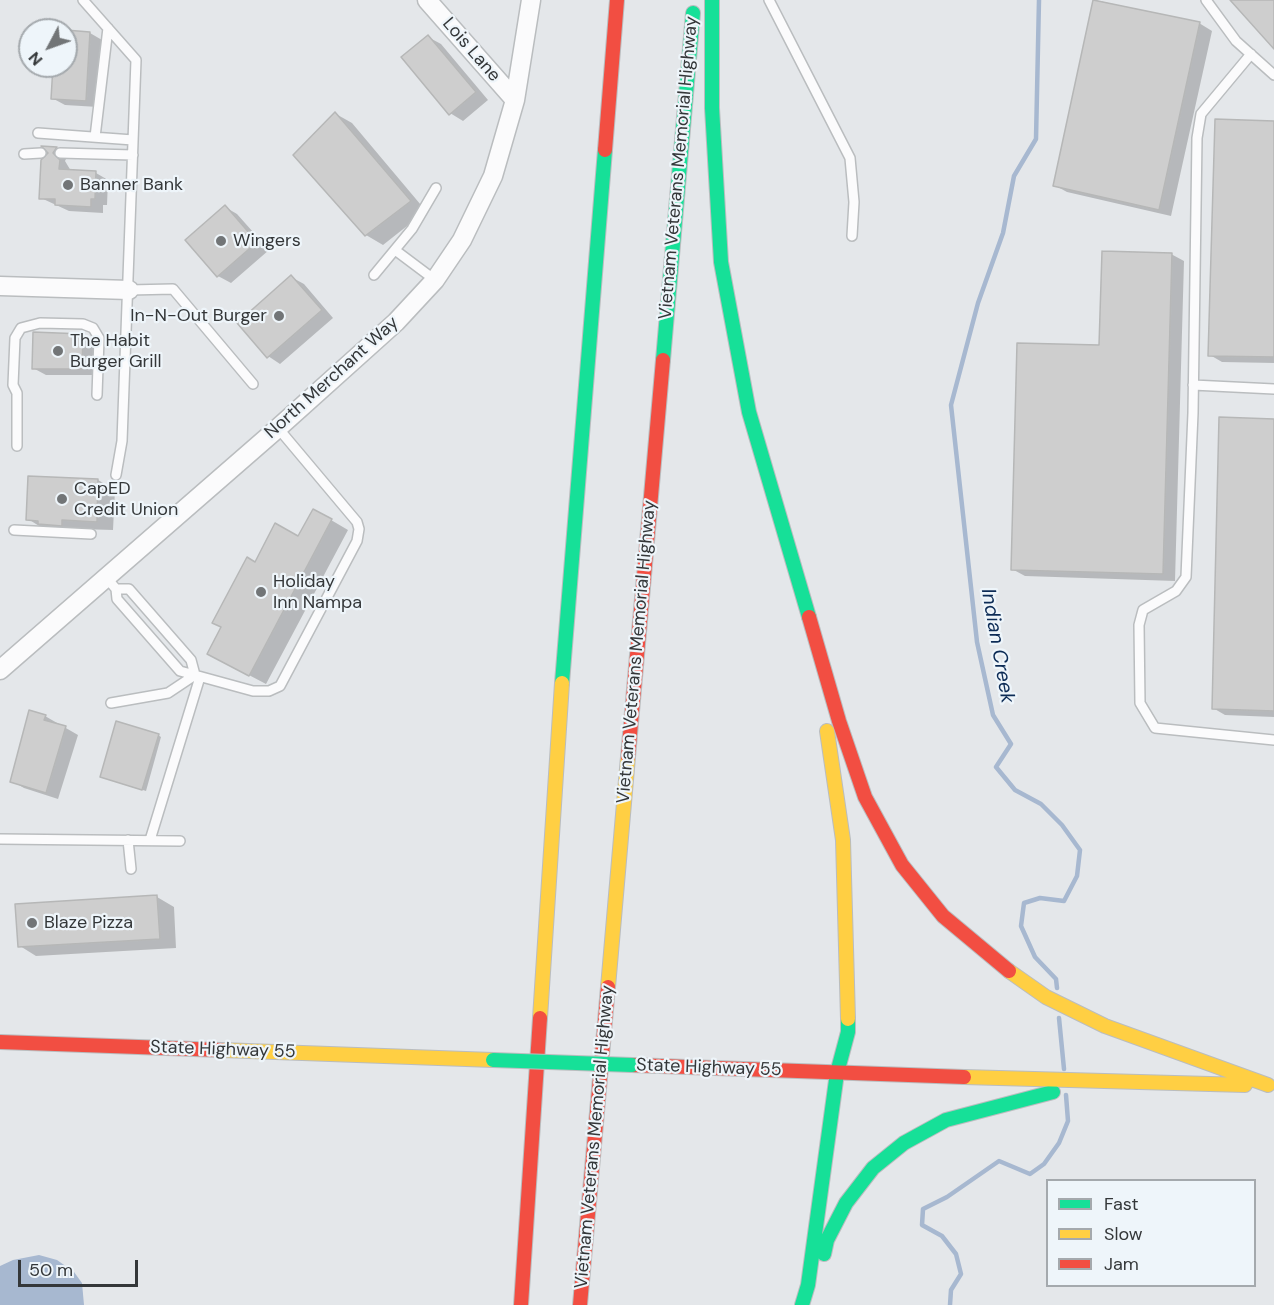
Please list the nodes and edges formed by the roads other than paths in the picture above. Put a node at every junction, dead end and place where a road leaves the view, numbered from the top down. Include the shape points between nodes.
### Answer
1 (83, 0) edge
2 (531, 0) edge
3 (617, 0) edge
4 (694, 0) edge
5 (712, 0) edge
6 (769, 0) edge
7 (1206, 0) edge
8 (433, 2) edge
9 (108, 28) junction
10 (1251, 54) junction
11 (1274, 75) edge
12 (515, 100) junction
13 (38, 133) dead end
14 (95, 137) junction
15 (133, 140) junction
16 (41, 153) dead end
17 (60, 153) dead end
18 (24, 154) dead end
19 (133, 155) junction
20 (436, 188) dead end
21 (852, 236) dead end
22 (395, 250) junction
23 (374, 275) dead end
24 (435, 280) junction
25 (0, 286) edge
26 (129, 290) junction
27 (253, 384) dead end
28 (1193, 385) junction
29 (1274, 389) edge
30 (98, 395) dead end
31 (749, 411) junction
32 (278, 428) junction
33 (17, 446) dead end
34 (116, 475) dead end
35 (14, 530) dead end
36 (91, 534) dead end
37 (111, 583) junction
38 (0, 670) edge
39 (198, 676) junction
40 (111, 703) dead end
41 (1274, 740) edge
42 (0, 839) edge
43 (128, 840) junction
44 (150, 840) junction
45 (180, 841) dead end
46 (130, 869) dead end
47 (0, 1042) edge
48 (837, 1073) junction
49 (1093, 1082) junction
50 (1271, 1085) edge
51 (521, 1303) edge
52 (580, 1305) edge
53 (802, 1305) edge
54 (810, 1305) edge

1 - 9 lane
2 - 12 street, North Merchant Way
3 - 51 highway via 564,646
4 - 52 highway, Vietnam Veterans Memorial Highway
5 - 31 highway via 712,108 721,262
6 - 21 lane via 850,158
7 - 10 lane via 1236,41
8 - 12 street, Lois Lane
9 - 14 lane
9 - 15 lane via 136,60
10 - 11 lane
10 - 28 lane via 1201,114 1197,138
12 - 24 street, North Merchant Way via 494,176 462,240
13 - 14 lane
14 - 15 lane
15 - 19 lane
16 - 18 lane
17 - 19 lane
19 - 26 lane
20 - 22 lane
22 - 23 lane
22 - 24 lane
24 - 32 street, North Merchant Way via 396,322
25 - 26 street
26 - 27 lane via 173,289
26 - 34 lane via 123,441
28 - 29 lane
28 - 41 lane via 1186,577 1176,591 1143,610 1139,625 1140,703 1155,728
30 - 33 lane via 97,332 83,324 40,323 21,328 17,332 13,385 17,393
31 - 48 highway via 826,724 843,840 848,1032
31 - 50 highway via 839,721 865,797 902,865 943,916 992,959 1046,997 1105,1026
32 - 37 street, North Merchant Way
32 - 39 lane via 357,522 359,534 280,686 253,691
35 - 36 lane
37 - 38 street, North Merchant Way
37 - 39 lane via 117,599 180,670
37 - 39 lane via 129,589 192,660
39 - 40 lane via 168,693
39 - 44 lane
42 - 43 lane
43 - 44 lane
43 - 46 lane
44 - 45 lane
47 - 48 highway, State Highway 55, bridge
48 - 49 highway, State Highway 55
48 - 53 highway
49 - 50 highway, State Highway 55
49 - 54 highway via 946,1120 904,1143 873,1168 846,1203 827,1240

